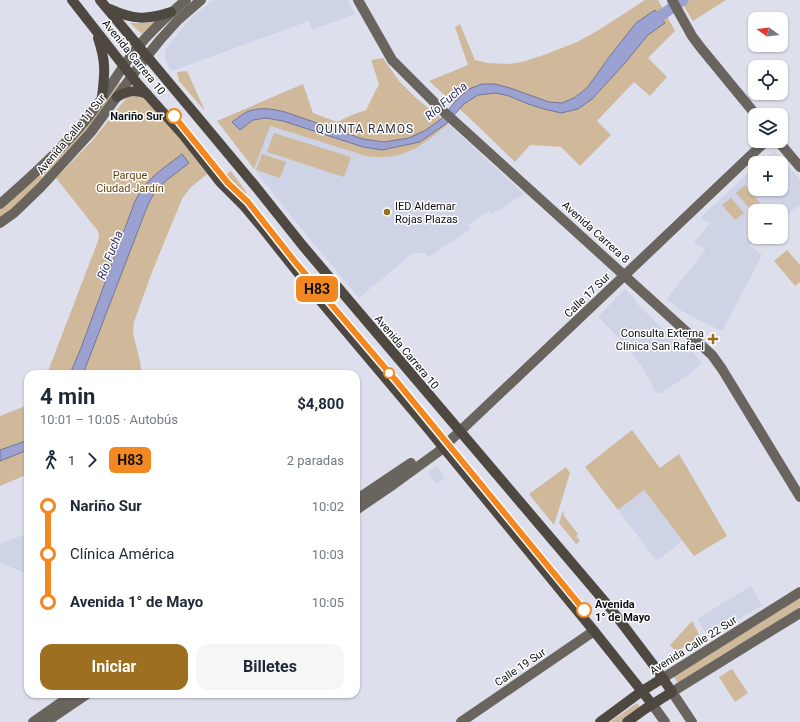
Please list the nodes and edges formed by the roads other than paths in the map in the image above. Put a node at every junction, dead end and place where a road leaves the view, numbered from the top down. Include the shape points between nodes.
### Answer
1 (72, 0) edge
2 (186, 0) edge
3 (200, 0) edge
4 (358, 0) edge
5 (672, 0) edge
6 (103, 4) edge
7 (172, 12) junction
8 (96, 30) junction
9 (139, 46) junction
10 (147, 56) junction
11 (124, 66) junction
12 (132, 76) junction
13 (149, 96) junction
14 (102, 97) junction
15 (117, 98) junction
16 (750, 108) edge
17 (759, 148) edge
18 (784, 148) edge
19 (800, 167) edge
20 (0, 204) edge
21 (0, 223) edge
22 (625, 275) junction
23 (460, 432) junction
24 (442, 446) junction
25 (800, 496) edge
26 (360, 497) edge
27 (360, 507) edge
28 (800, 592) edge
29 (800, 612) edge
30 (594, 631) junction
31 (663, 678) junction
32 (642, 691) junction
33 (672, 692) junction
34 (67, 698) edge
35 (81, 698) edge
36 (652, 704) junction
37 (33, 722) edge
38 (46, 722) edge
39 (461, 722) edge
40 (600, 722) edge
41 (627, 722) edge
42 (665, 722) edge
43 (692, 722) edge

1 - 8 main road, Avenida Carrera 10
2 - 7 main road, Avenida Calle 11 Sur
3 - 10 main road, Avenida Calle 11 Sur via 171,27
4 - 22 main road, Avenida Carrera 8 via 392,60 443,111
5 - 16 main road via 692,36
6 - 7 main road via 134,18
6 - 9 main road, Avenida Carrera 10
7 - 9 main road, Avenida Calle 11 Sur
8 - 11 main road, Avenida Carrera 10
8 - 14 main road via 105,67
9 - 10 main road, Avenida Carrera 10
9 - 11 main road, Avenida Calle 11 Sur
10 - 12 main road, Avenida Calle 11 Sur
10 - 23 main road, Avenida Carrera 10
11 - 12 main road, Avenida Carrera 10
11 - 14 main road, Avenida Calle 11 Sur
12 - 13 main road, Avenida Carrera 10
12 - 15 main road, Avenida Calle 11 Sur
13 - 15 main road via 134,91 126,92
13 - 24 main road, Avenida Carrera 10 via 220,182 256,220
14 - 20 main road, Avenida Calle 11 Sur via 84,122
15 - 21 main road, Avenida Calle 11 Sur via 91,132 42,187
17 - 22 main road, Calle 17 Sur
18 - 19 main road
22 - 23 main road, Calle 17 Sur
22 - 25 main road, Avenida Carrera 8 via 712,355
23 - 24 main road, Calle 17 Sur
23 - 31 main road, Avenida Carrera 10 via 610,609
24 - 26 main road, Calle 17 Sur
24 - 27 main road, Calle 17 Sur
24 - 30 main road, Avenida Carrera 10
28 - 31 main road, Avenida Calle 22 Sur
29 - 33 main road
30 - 32 main road, Avenida Carrera 10
30 - 39 main road, Calle 19 Sur
31 - 32 main road, Avenida Calle 22 Sur
31 - 33 main road, Avenida Carrera 10
32 - 36 main road, Avenida Carrera 10
32 - 40 main road, Avenida Calle 22 Sur
33 - 36 main road
33 - 43 main road, Avenida Carrera 10
34 - 37 main road
35 - 38 main road
36 - 41 main road
36 - 42 main road, Avenida Carrera 10

